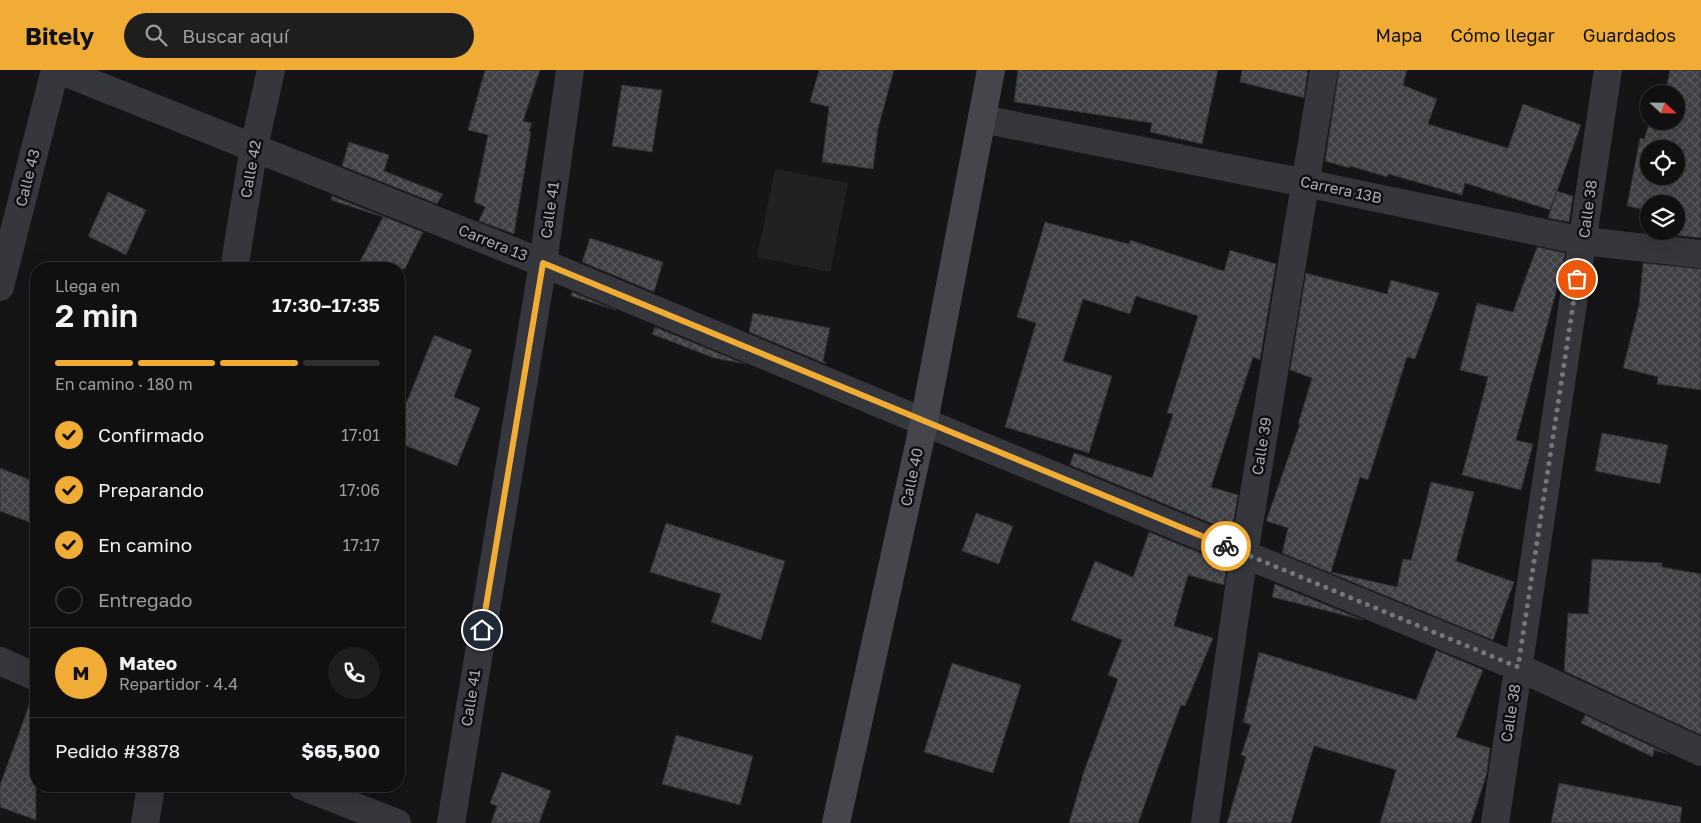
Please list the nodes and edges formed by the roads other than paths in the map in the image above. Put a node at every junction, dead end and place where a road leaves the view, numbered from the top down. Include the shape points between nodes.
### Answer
1 (55, 70) edge
2 (60, 70) edge
3 (271, 70) edge
4 (570, 70) edge
5 (991, 70) edge
6 (1324, 70) edge
7 (1608, 70) edge
8 (982, 119) junction
9 (254, 147) junction
10 (1305, 183) junction
11 (1583, 241) junction
12 (1701, 254) edge
13 (235, 262) edge
14 (543, 263) junction
15 (0, 286) edge
16 (924, 422) junction
17 (1244, 554) junction
18 (0, 660) edge
19 (1518, 667) junction
20 (30, 674) edge
21 (1701, 752) edge
22 (150, 792) edge
23 (318, 792) edge
24 (145, 823) edge
25 (398, 823) edge
26 (450, 823) edge
27 (836, 823) edge
28 (1205, 823) edge
29 (1495, 823) edge

1 - 15 street, Calle 43
2 - 9 street, Carrera 13
3 - 9 street, Calle 42
4 - 14 street, Calle 41
5 - 8 street, Calle 40
6 - 10 street, Calle 39
7 - 11 street, Calle 38
8 - 10 street, Carrera 13B
8 - 16 street, Calle 40
9 - 13 street, Calle 42
9 - 14 street, Carrera 13
10 - 11 street, Carrera 13B
10 - 17 street, Calle 39
11 - 12 street, Carrera 13B
11 - 19 street, Calle 38
14 - 16 street, Carrera 13
14 - 26 street, Calle 41
16 - 17 street, Carrera 13
16 - 27 street, Calle 40
17 - 19 street, Carrera 13
17 - 28 street, Calle 39
18 - 20 street
19 - 21 street, Carrera 13
19 - 29 street, Calle 38
22 - 24 street
23 - 25 street

